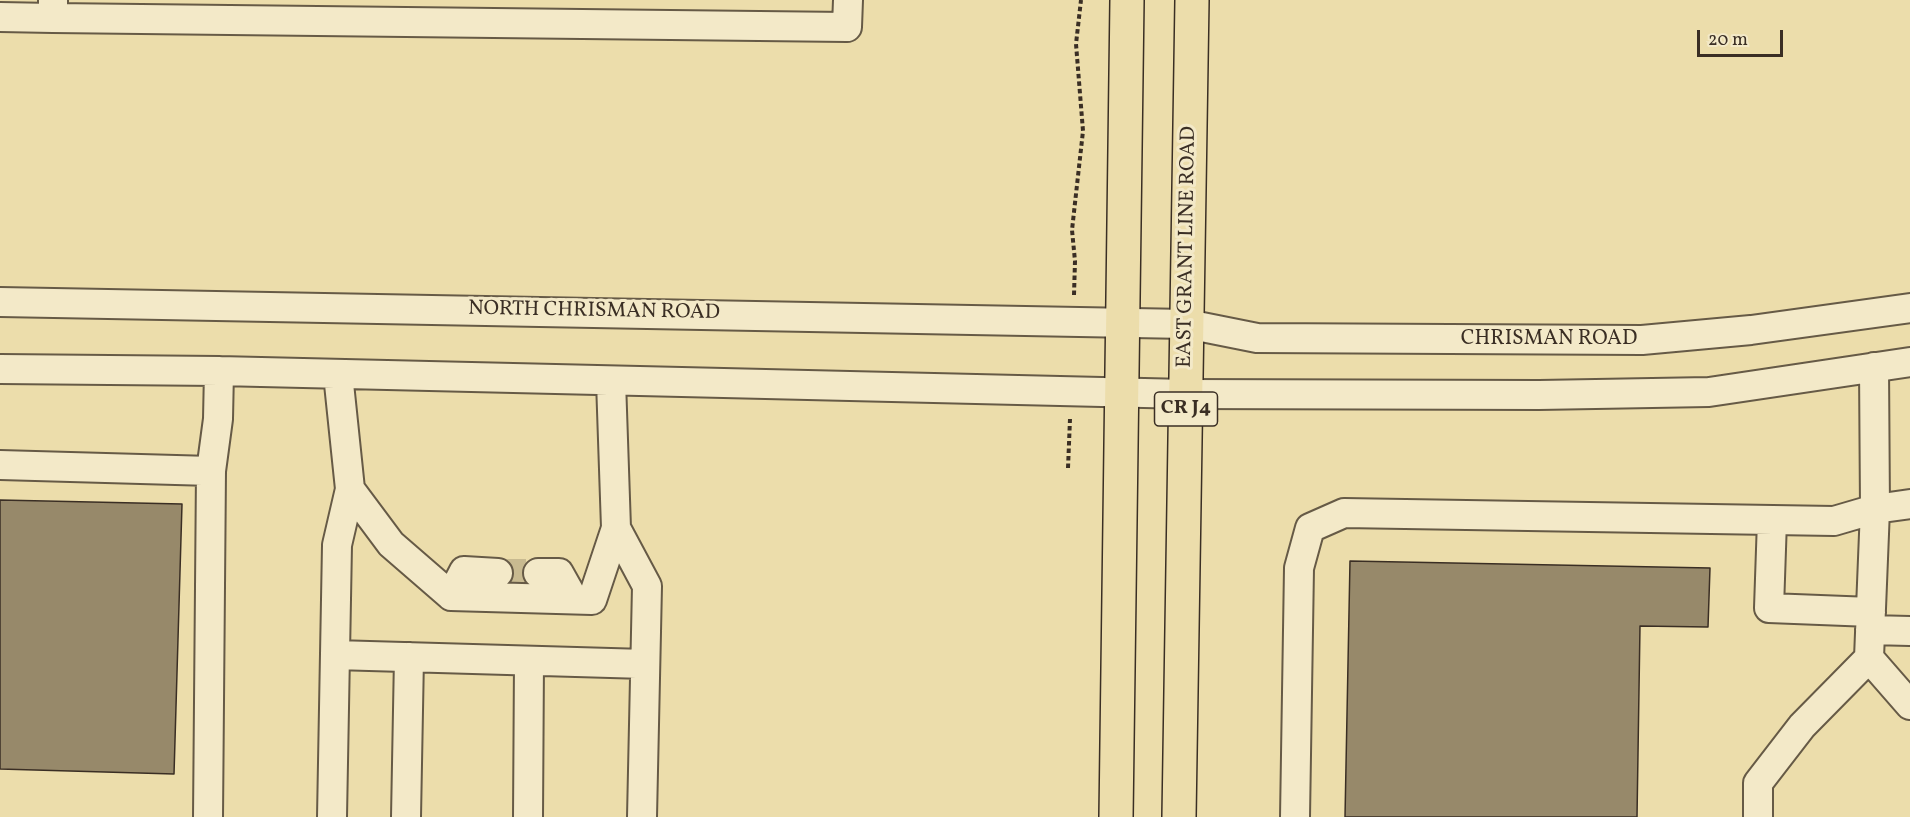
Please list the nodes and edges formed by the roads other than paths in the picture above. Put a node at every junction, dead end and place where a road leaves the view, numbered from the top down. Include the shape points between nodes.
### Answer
1 (848, 0) edge
2 (1127, 0) edge
3 (1192, 0) edge
4 (53, 9) edge
5 (0, 17) edge
6 (0, 302) edge
7 (1910, 308) edge
8 (1123, 322) junction
9 (1187, 324) junction
10 (1910, 362) edge
11 (1874, 367) junction
12 (0, 369) edge
13 (219, 371) junction
14 (338, 374) junction
15 (612, 381) junction
16 (1121, 393) junction
17 (1186, 394) junction
18 (0, 465) edge
19 (211, 471) junction
20 (350, 489) junction
21 (1910, 504) edge
22 (1875, 509) junction
23 (1772, 520) junction
24 (615, 528) junction
25 (498, 573) tunnel mouth
26 (538, 573) tunnel mouth
27 (451, 596) junction
28 (573, 598) junction
29 (1910, 631) edge
30 (1870, 633) junction
31 (335, 656) junction
32 (409, 657) junction
33 (530, 661) junction
34 (645, 664) junction
35 (1910, 705) edge
36 (208, 817) edge
37 (332, 817) edge
38 (406, 817) edge
39 (528, 817) edge
40 (642, 817) edge
41 (1116, 817) edge
42 (1179, 817) edge
43 (1295, 817) edge
44 (1758, 817) edge

1 - 4 street via 847,27
2 - 8 main road
3 - 9 main road, EAST GRANT LINE ROAD / CR J4
4 - 5 street
6 - 8 street, NORTH CHRISMAN ROAD
7 - 9 street, CHRISMAN ROAD via 1642,340 1257,338
8 - 9 street, NORTH CHRISMAN ROAD
8 - 16 main road
9 - 17 main road, EAST GRANT LINE ROAD / CR J4
10 - 11 street
11 - 17 street via 1709,392
11 - 22 street
12 - 13 street
13 - 14 street
13 - 19 street
14 - 15 street
14 - 20 street
15 - 16 street
15 - 24 street
16 - 17 street
16 - 41 main road
17 - 42 main road, EAST GRANT LINE ROAD / CR J4
18 - 19 street
19 - 36 street
20 - 27 street via 391,544
20 - 31 street via 337,544
21 - 22 street
22 - 23 street via 1834,521
22 - 30 street
23 - 30 street via 1769,608
23 - 43 street via 1344,513 1310,528 1299,568
24 - 28 street via 592,600
24 - 34 street via 646,586
25 - 27 street via 464,571
26 - 28 street via 559,573
27 - 28 street
29 - 30 street
30 - 35 street
30 - 44 street via 1758,783
31 - 32 street
31 - 37 street
32 - 33 street
32 - 38 street
33 - 34 street
33 - 39 street
34 - 40 street

